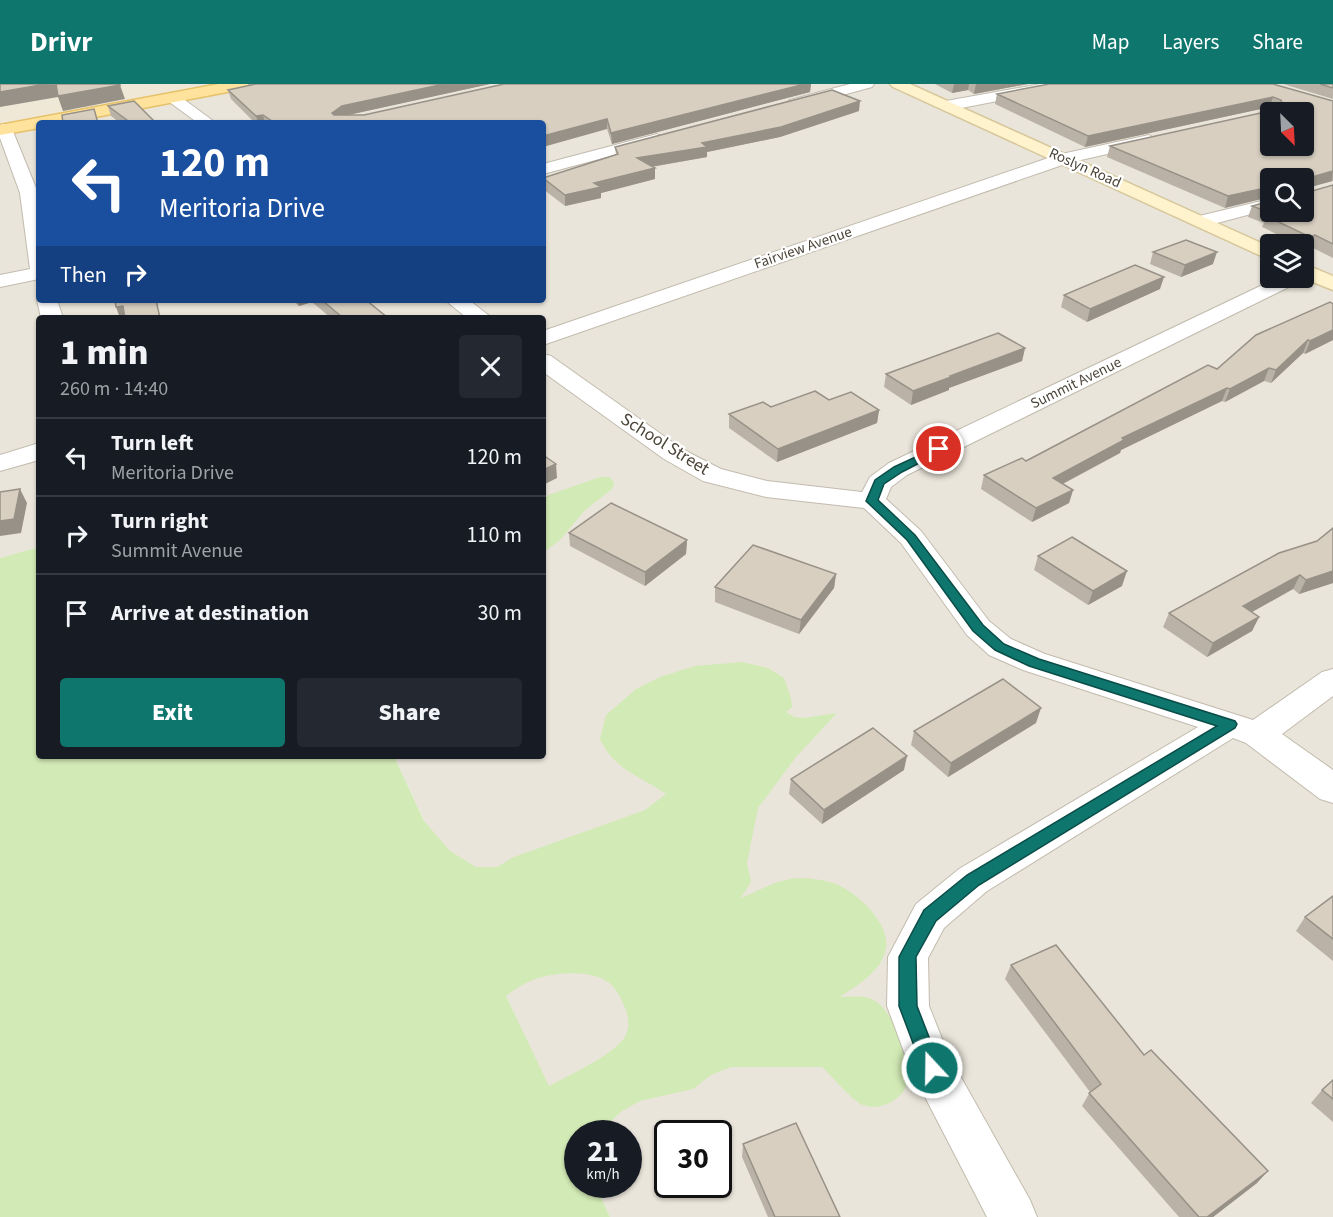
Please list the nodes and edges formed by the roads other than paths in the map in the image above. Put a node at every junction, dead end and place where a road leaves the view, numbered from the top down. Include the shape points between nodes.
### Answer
1 (188, 84) edge
2 (243, 84) edge
3 (867, 84) edge
4 (898, 84) edge
5 (1065, 84) edge
6 (206, 91) junction
7 (173, 98) junction
8 (946, 106) junction
9 (774, 108) edge
10 (55, 120) edge
11 (204, 120) edge
12 (36, 124) edge
13 (2, 130) edge
14 (670, 136) edge
15 (1167, 136) edge
16 (1063, 159) junction
17 (546, 169) edge
18 (1260, 206) edge
19 (1202, 221) junction
20 (36, 245) edge
21 (1260, 249) edge
22 (36, 274) edge
23 (1314, 277) edge
24 (0, 281) edge
25 (1333, 284) edge
26 (1268, 288) edge
27 (459, 303) edge
28 (477, 315) edge
29 (546, 337) edge
30 (546, 364) edge
31 (36, 452) edge
32 (3, 462) edge
33 (872, 501) junction
34 (1333, 680) edge
35 (1244, 729) junction
36 (1333, 789) edge
37 (1013, 1217) edge

1 - 6 street
2 - 6 main road
3 - 9 street
4 - 8 main road, Roslyn Road
5 - 8 street
6 - 7 main road
7 - 10 main road
7 - 11 street
8 - 16 main road, Roslyn Road
12 - 13 main road
13 - 20 street via 29,193
14 - 17 street
15 - 16 street, Fairview Avenue
16 - 19 main road, Roslyn Road
16 - 29 street, Fairview Avenue
18 - 19 street
19 - 21 main road, Roslyn Road
22 - 24 street
23 - 25 main road
26 - 33 street, Summit Avenue via 898,469 879,483
27 - 28 street
30 - 33 street, School Street via 673,454 712,475 766,489
31 - 32 street
33 - 35 street via 911,537 978,628 1000,647 1034,662
34 - 35 street
35 - 36 street
35 - 37 street via 973,880 930,916 908,957 908,1006 932,1068

